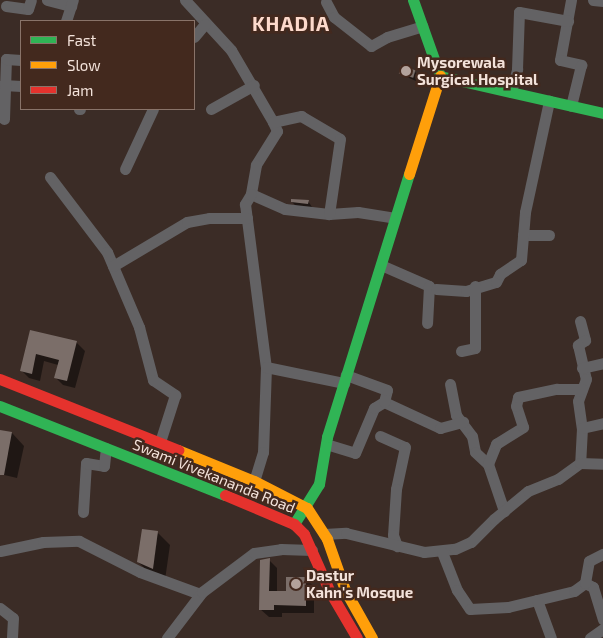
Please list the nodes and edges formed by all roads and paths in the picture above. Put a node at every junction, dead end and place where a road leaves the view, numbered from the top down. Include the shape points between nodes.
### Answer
1 (31, 0) edge
2 (46, 0) edge
3 (185, 0) edge
4 (413, 0) edge
5 (571, 0) edge
6 (593, 0) edge
7 (603, 0) edge
8 (326, 2) dead end
9 (72, 3) edge
10 (6, 6) dead end
11 (66, 20) edge
12 (568, 20) junction
13 (205, 24) junction
14 (422, 26) junction
15 (195, 36) edge
16 (3, 59) edge
17 (20, 60) edge
18 (440, 76) junction
19 (3, 85) junction
20 (254, 85) junction
21 (20, 86) edge
22 (511, 92) junction
23 (549, 101) junction
24 (571, 106) junction
25 (211, 109) dead end
26 (153, 110) edge
27 (603, 113) edge
28 (4, 119) dead end
29 (274, 122) junction
30 (124, 169) dead end
31 (50, 177) dead end
32 (252, 194) junction
33 (330, 214) junction
34 (247, 218) junction
35 (394, 218) junction
36 (523, 235) junction
37 (550, 235) dead end
38 (381, 265) junction
39 (113, 266) junction
40 (475, 286) junction
41 (436, 289) dead end
42 (580, 321) dead end
43 (427, 323) dead end
44 (461, 350) dead end
45 (603, 362) edge
46 (266, 366) junction
47 (582, 368) junction
48 (0, 379) edge
49 (345, 379) junction
50 (450, 384) dead end
51 (582, 389) junction
52 (384, 402) junction
53 (0, 406) edge
54 (462, 422) junction
55 (603, 423) edge
56 (582, 428) junction
57 (380, 436) dead end
58 (160, 442) junction
59 (326, 444) junction
60 (106, 448) junction
61 (580, 462) junction
62 (488, 464) junction
63 (603, 464) edge
64 (254, 481) junction
65 (307, 508) junction
66 (84, 512) dead end
67 (504, 512) junction
68 (294, 524) junction
69 (324, 534) junction
70 (397, 546) junction
71 (312, 550) junction
72 (0, 551) edge
73 (442, 552) junction
74 (603, 554) edge
75 (585, 584) junction
76 (200, 594) junction
77 (537, 600) junction
78 (0, 608) edge
79 (603, 619) edge
80 (603, 629) edge
81 (12, 638) edge
82 (167, 638) edge
83 (357, 638) edge
84 (372, 638) edge
85 (551, 638) edge
86 (590, 638) edge

1 - 10 street via 28,9
2 - 9 street
3 - 13 street
4 - 14 main road
5 - 12 street
6 - 7 street
8 - 14 street via 334,17 371,46 388,36
9 - 11 street
12 - 22 street via 519,12 517,69
12 - 24 street via 560,60 580,65
13 - 15 street
13 - 20 street via 231,50
14 - 18 main road
16 - 17 street
16 - 19 street
18 - 22 main road
18 - 35 main road
19 - 21 street
19 - 28 street
20 - 25 street
20 - 29 street
22 - 23 main road
23 - 24 main road
23 - 36 street via 539,156 534,159
24 - 27 main road
26 - 30 street
29 - 32 street via 277,131 256,165
29 - 33 street via 301,116 340,138
31 - 39 street via 69,206 84,220
32 - 33 street via 285,210
32 - 34 street via 245,204
33 - 35 street via 358,212
34 - 39 street via 209,218 187,222
34 - 46 street
35 - 38 main road
36 - 37 street
36 - 40 street via 522,260 500,274 496,282
38 - 43 street via 429,286
38 - 49 main road
39 - 58 street via 139,327 152,380 176,399
40 - 41 street via 466,291
40 - 44 street via 475,348
42 - 47 street via 585,340 578,345
45 - 47 street
46 - 49 street
46 - 64 street via 263,452
47 - 51 street via 586,379
48 - 58 main road
49 - 52 street via 387,390
49 - 59 main road
50 - 54 street via 456,416
51 - 56 street via 578,401
51 - 62 street via 557,389 518,397 516,406 523,427 496,444
52 - 54 street via 440,428
52 - 59 street via 374,408 355,452
53 - 60 main road, Swami Vivekananda Road
54 - 62 street via 472,436 475,452
55 - 56 street
56 - 61 street
57 - 70 street via 405,447 396,489 394,535
58 - 64 main road
59 - 65 main road via 320,484
60 - 66 street via 104,466 86,463
60 - 68 main road, Swami Vivekananda Road
61 - 63 street
61 - 67 street via 558,479 528,491
62 - 67 street
64 - 65 main road
65 - 68 main road
65 - 69 main road
67 - 73 street via 471,542
68 - 71 main road, Swami Vivekananda Road via 304,534
69 - 70 street via 346,534
69 - 84 main road via 344,590
70 - 73 street
71 - 76 street via 281,549 254,553
71 - 83 main road, Swami Vivekananda Road via 330,592
72 - 76 street via 43,542 79,541 140,572
73 - 77 street via 457,590 470,609 486,610
74 - 75 street via 589,561
75 - 77 street via 574,591
75 - 79 street via 592,588
76 - 82 street
77 - 85 street
78 - 81 street via 13,618
80 - 86 street

